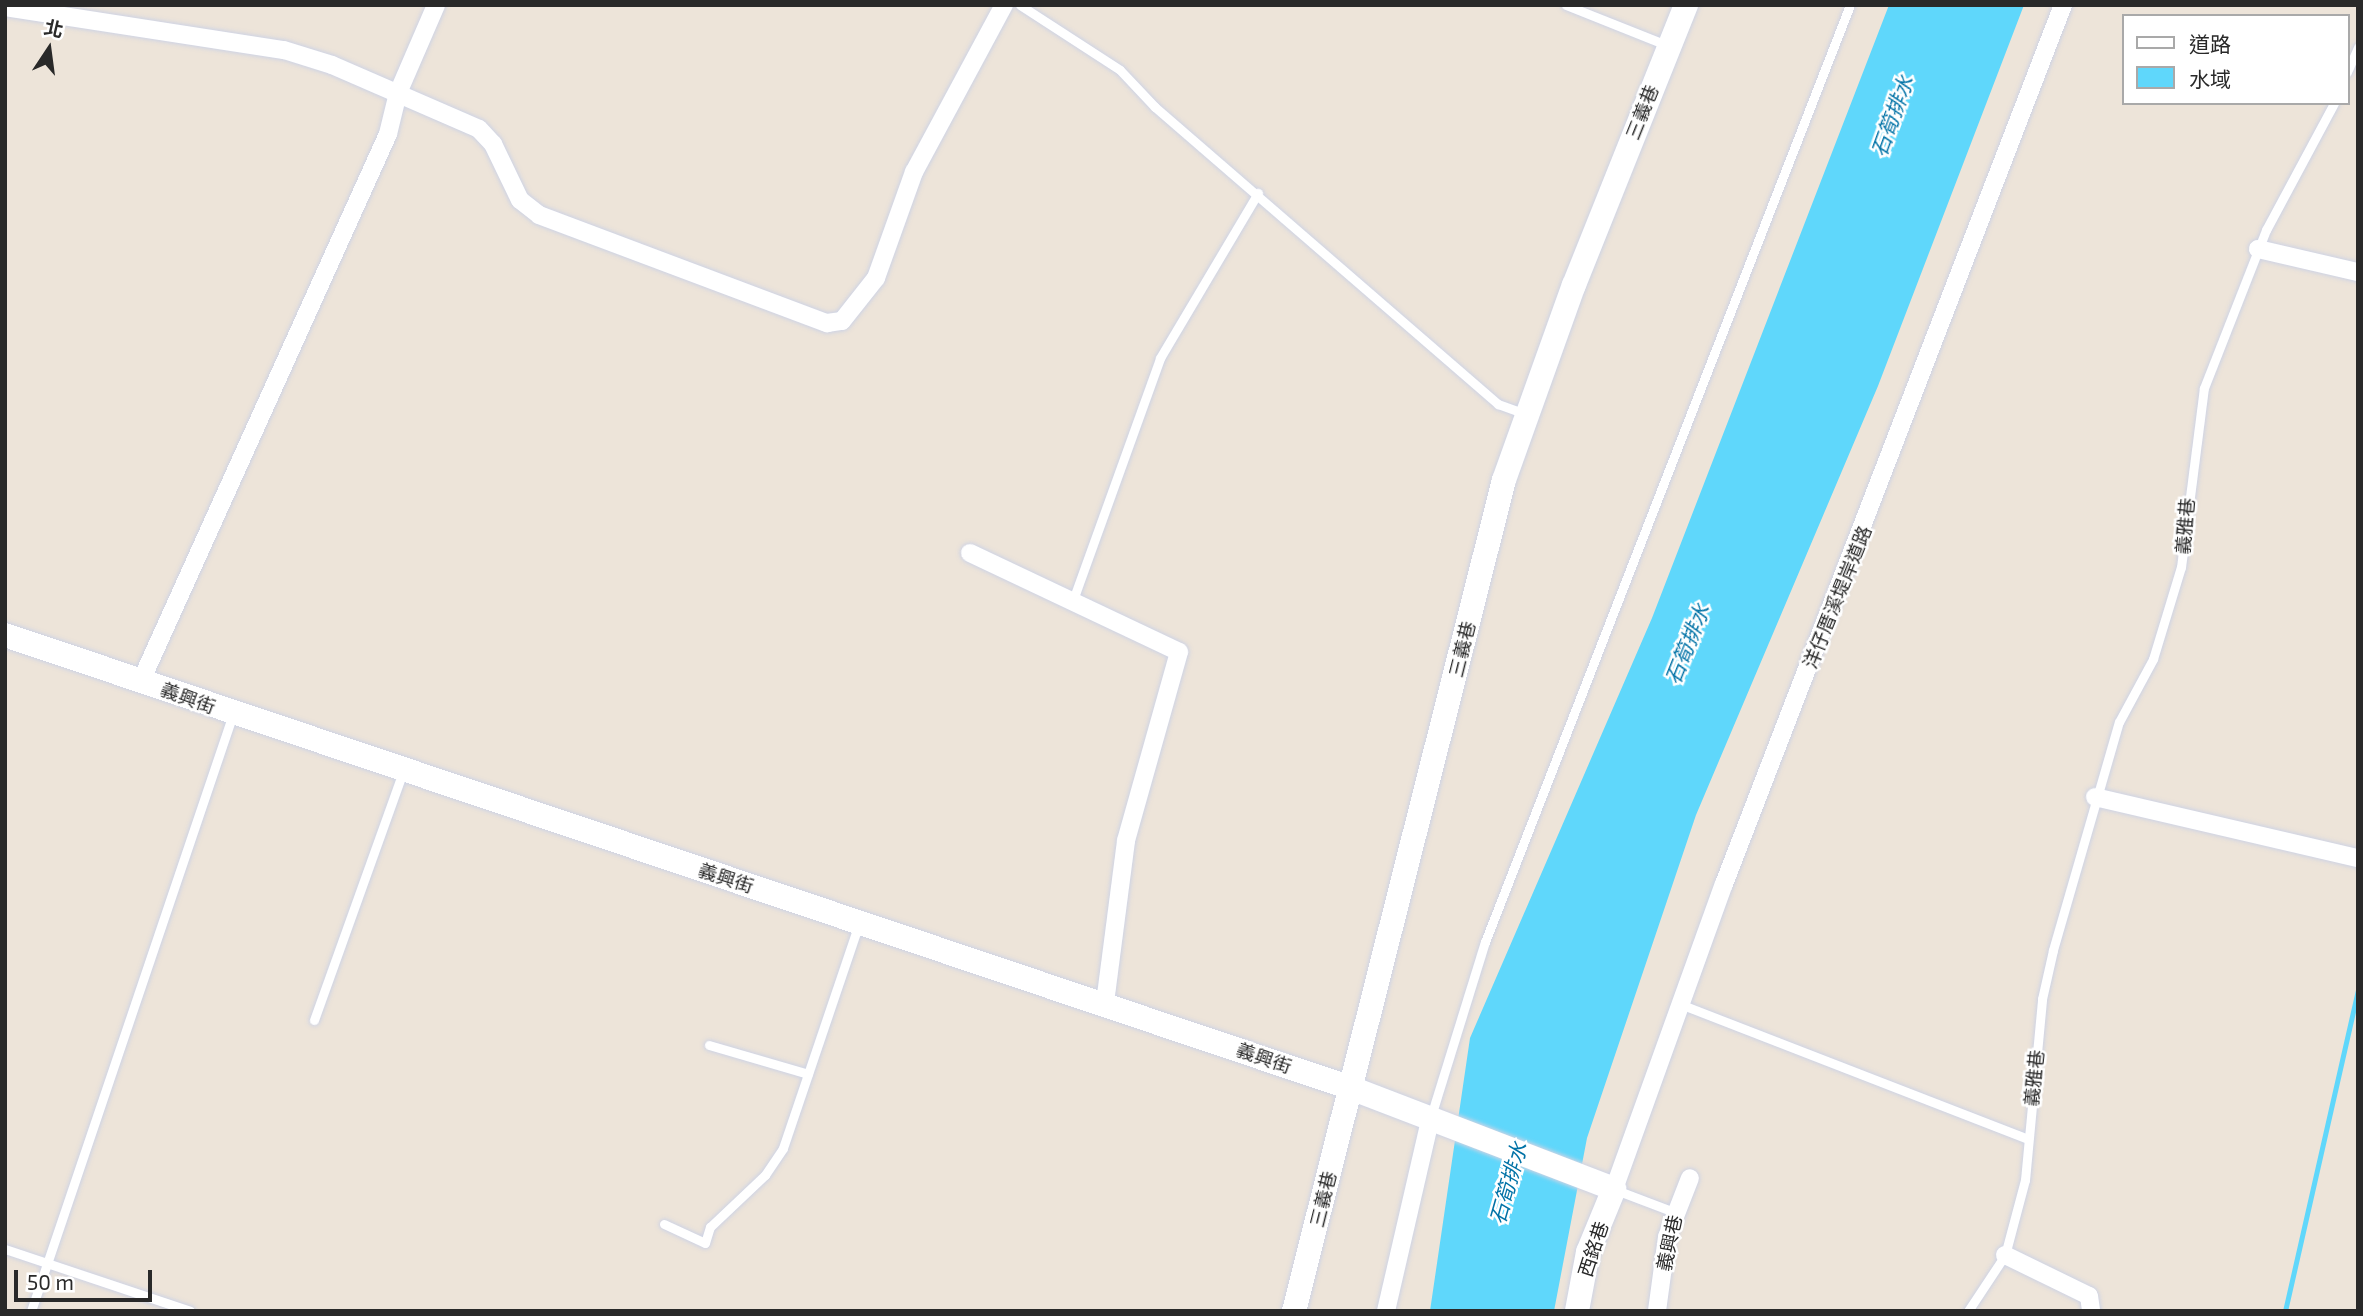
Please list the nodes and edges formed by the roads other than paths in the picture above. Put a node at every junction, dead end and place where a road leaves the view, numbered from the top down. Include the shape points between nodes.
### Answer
1 (436, 5) edge
2 (1003, 5) edge
3 (1020, 5) edge
4 (1566, 5) edge
5 (1686, 5) edge
6 (1850, 5) edge
7 (2063, 5) edge
8 (5, 7) edge
9 (66, 10) edge
10 (1669, 46) junction
11 (2358, 47) edge
12 (2349, 67) edge
13 (398, 93) junction
14 (2333, 105) edge
15 (1258, 193) junction
16 (2258, 250) junction
17 (2358, 272) edge
18 (1526, 414) junction
19 (970, 553) dead end
20 (1073, 600) junction
21 (5, 635) edge
22 (141, 681) junction
23 (233, 714) junction
24 (403, 771) junction
25 (2095, 797) junction
26 (2358, 858) edge
27 (859, 922) junction
28 (1105, 1003) junction
29 (1680, 1003) junction
30 (314, 1020) dead end
31 (709, 1045) dead end
32 (808, 1074) junction
33 (1351, 1088) junction
34 (1437, 1123) junction
35 (2028, 1139) junction
36 (1690, 1178) dead end
37 (1614, 1189) junction
38 (1674, 1212) junction
39 (664, 1224) dead end
40 (5, 1249) edge
41 (2005, 1255) junction
42 (47, 1264) junction
43 (31, 1311) edge
44 (190, 1311) edge
45 (1294, 1311) edge
46 (1386, 1311) edge
47 (1577, 1311) edge
48 (1657, 1311) edge
49 (1968, 1311) edge
50 (2091, 1311) edge

1 - 13 street
2 - 13 street via 914,172 876,278 842,321 827,323 539,215 520,200 493,144 479,129
3 - 15 lane via 1120,70 1155,107
4 - 10 lane
5 - 10 street, 三義巷
6 - 34 lane via 1485,942
7 - 29 street, 洋仔厝溪堤岸道路
8 - 9 street
9 - 13 street via 284,50
10 - 18 street, 三義巷
11 - 12 lane
13 - 22 street via 388,134
14 - 16 lane, 義雅巷
15 - 18 lane via 1498,404
15 - 20 lane via 1160,358
16 - 17 street
16 - 25 lane, 義雅巷 via 2204,388 2182,567 2153,659 2119,722
18 - 33 street, 三義巷 via 1504,480
19 - 20 street
20 - 28 street via 1179,652 1126,841
21 - 22 street, 義興街
22 - 23 street, 義興街
23 - 24 street, 義興街
23 - 42 lane
24 - 27 street, 義興街
24 - 30 lane
25 - 26 street
25 - 35 lane, 義雅巷 via 2042,999
27 - 28 street, 義興街
27 - 32 lane
28 - 33 street, 義興街
29 - 35 lane
29 - 37 street, 洋仔厝溪堤岸道路
31 - 32 lane
32 - 39 lane via 783,1148 765,1175 710,1227 705,1242
33 - 34 street, 義興街
33 - 45 street, 三義巷
34 - 37 street, 義興街
34 - 46 street
35 - 41 lane, 義雅巷 via 2025,1180
36 - 38 street, 義興巷
37 - 38 lane
37 - 47 street, 西銘巷 via 1588,1252
38 - 48 street, 義興巷
40 - 42 lane
41 - 49 lane, 義雅巷
41 - 50 street via 2089,1296
42 - 43 lane
42 - 44 lane

